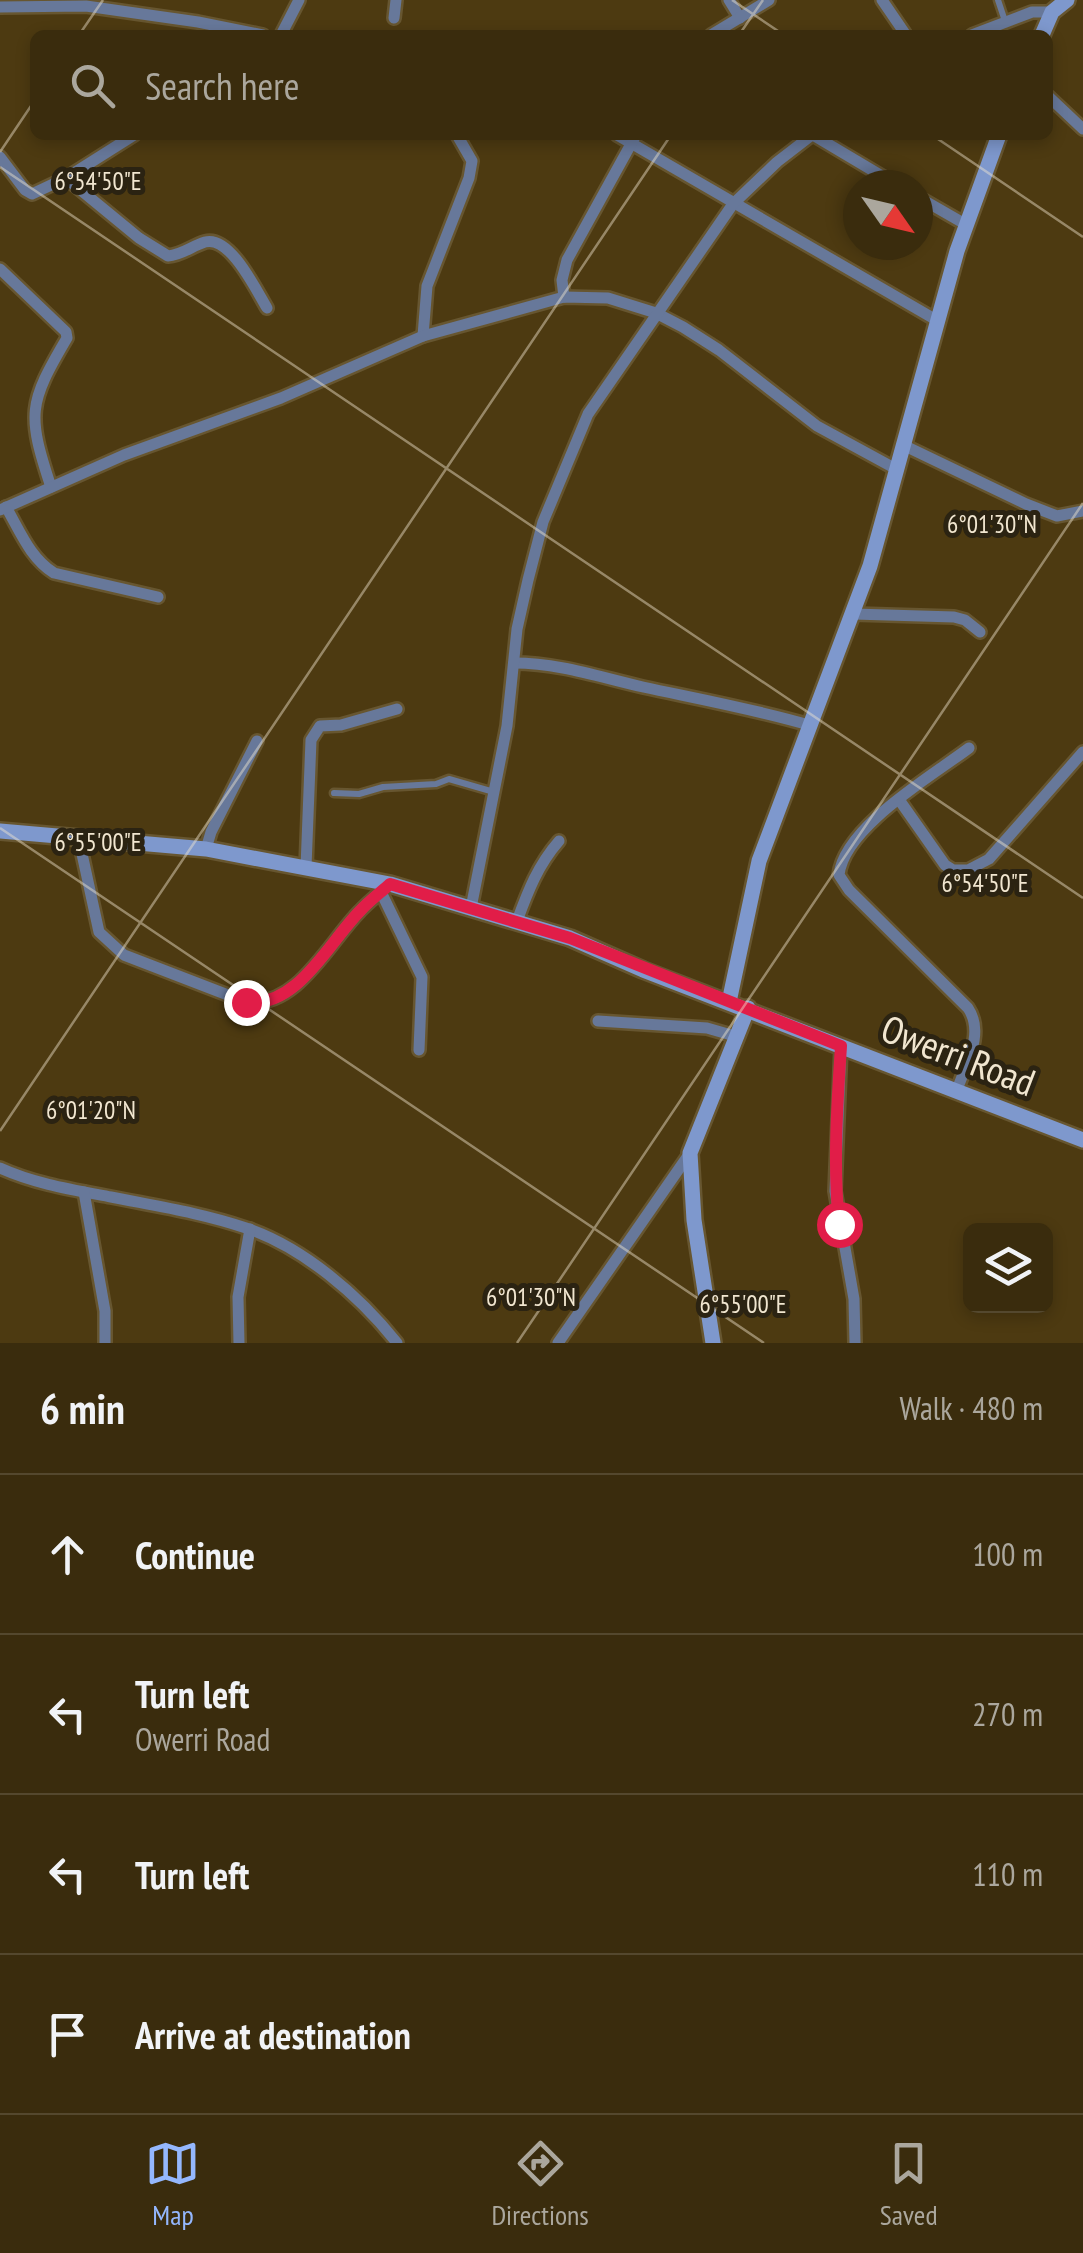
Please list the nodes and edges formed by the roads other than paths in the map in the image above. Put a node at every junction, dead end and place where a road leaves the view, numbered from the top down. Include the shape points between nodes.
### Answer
1 (299, 0) edge
2 (396, 0) edge
3 (729, 0) edge
4 (769, 0) edge
5 (882, 0) edge
6 (998, 0) edge
7 (1067, 0) edge
8 (0, 7) edge
9 (1052, 12) junction
10 (394, 18) dead end
11 (740, 18) junction
12 (1005, 21) junction
13 (232, 30) edge
14 (284, 30) edge
15 (720, 30) edge
16 (903, 30) edge
17 (984, 30) edge
18 (1044, 30) edge
19 (1053, 101) edge
20 (1083, 129) edge
21 (126, 140) edge
22 (460, 140) edge
23 (632, 140) edge
24 (635, 140) edge
25 (806, 140) edge
26 (821, 140) edge
27 (996, 140) edge
28 (0, 156) edge
29 (872, 170) edge
30 (66, 178) junction
31 (733, 204) junction
32 (933, 206) edge
33 (965, 224) junction
34 (0, 269) edge
35 (564, 297) junction
36 (267, 308) dead end
37 (656, 314) junction
38 (938, 321) junction
39 (423, 336) junction
40 (903, 445) junction
41 (896, 470) junction
42 (51, 487) junction
43 (3, 508) edge
44 (1083, 511) edge
45 (158, 597) dead end
46 (854, 614) junction
47 (980, 632) dead end
48 (514, 664) junction
49 (397, 709) dead end
50 (809, 725) junction
51 (257, 742) dead end
52 (969, 748) dead end
53 (1083, 752) edge
54 (334, 793) dead end
55 (495, 793) junction
56 (900, 800) junction
57 (0, 831) edge
58 (79, 840) junction
59 (559, 841) dead end
60 (206, 849) junction
61 (306, 867) junction
62 (386, 888) junction
63 (471, 908) junction
64 (517, 922) junction
65 (729, 1002) junction
66 (748, 1008) junction
67 (598, 1021) dead end
68 (738, 1037) junction
69 (841, 1046) junction
70 (419, 1050) dead end
71 (958, 1090) junction
72 (1083, 1140) edge
73 (690, 1153) junction
74 (0, 1168) edge
75 (84, 1192) junction
76 (250, 1229) junction
77 (105, 1343) edge
78 (239, 1343) edge
79 (397, 1343) edge
80 (558, 1343) edge
81 (714, 1343) edge
82 (856, 1343) edge

1 - 14 street
2 - 10 street
3 - 11 street
4 - 11 street
5 - 16 street
6 - 12 lane
7 - 9 main road
8 - 13 street via 86,6
9 - 12 street
9 - 18 main road
11 - 15 street
12 - 17 street
19 - 20 street
21 - 30 street
22 - 39 street via 472,161 469,178 427,286
23 - 35 street via 567,260
24 - 31 street
25 - 31 street
26 - 29 street
27 - 33 main road
28 - 30 street via 32,194
30 - 36 street via 168,256 208,241 222,244
31 - 37 street
31 - 38 street
32 - 33 street
33 - 38 main road
34 - 42 street via 66,332 33,410
35 - 37 street via 608,298
35 - 39 street
37 - 41 street via 719,350 817,426
37 - 48 street via 588,414 543,522
38 - 40 main road
39 - 42 street
40 - 41 main road
40 - 44 street via 1057,516
41 - 46 main road
42 - 43 street
43 - 45 street via 31,552 54,573
46 - 47 street via 954,617
46 - 50 main road
48 - 50 street via 562,666
48 - 55 street
49 - 61 street via 315,731
50 - 65 main road via 759,862
51 - 60 street
52 - 56 street
53 - 56 street via 990,860 968,870 945,865
54 - 55 lane via 449,778
55 - 63 street
56 - 71 street via 866,826 838,875 976,1020
57 - 58 main road, Owerri Road
58 - 60 main road, Owerri Road
58 - 62 street via 99,932 112,947 246,1002 260,1004 289,990
59 - 64 street via 532,881
60 - 61 main road, Owerri Road
61 - 62 main road, Owerri Road
62 - 63 main road, Owerri Road
62 - 70 street via 422,976
63 - 64 main road, Owerri Road
64 - 65 main road, Owerri Road
65 - 66 main road, Owerri Road
66 - 68 main road
66 - 69 main road, Owerri Road
67 - 68 street via 707,1028
68 - 73 main road
69 - 71 main road, Owerri Road
69 - 82 street via 836,1191
71 - 72 main road, Owerri Road
73 - 80 street
73 - 81 main road
74 - 75 street
75 - 76 street
75 - 77 street
76 - 78 street via 238,1297
76 - 79 street via 310,1262

